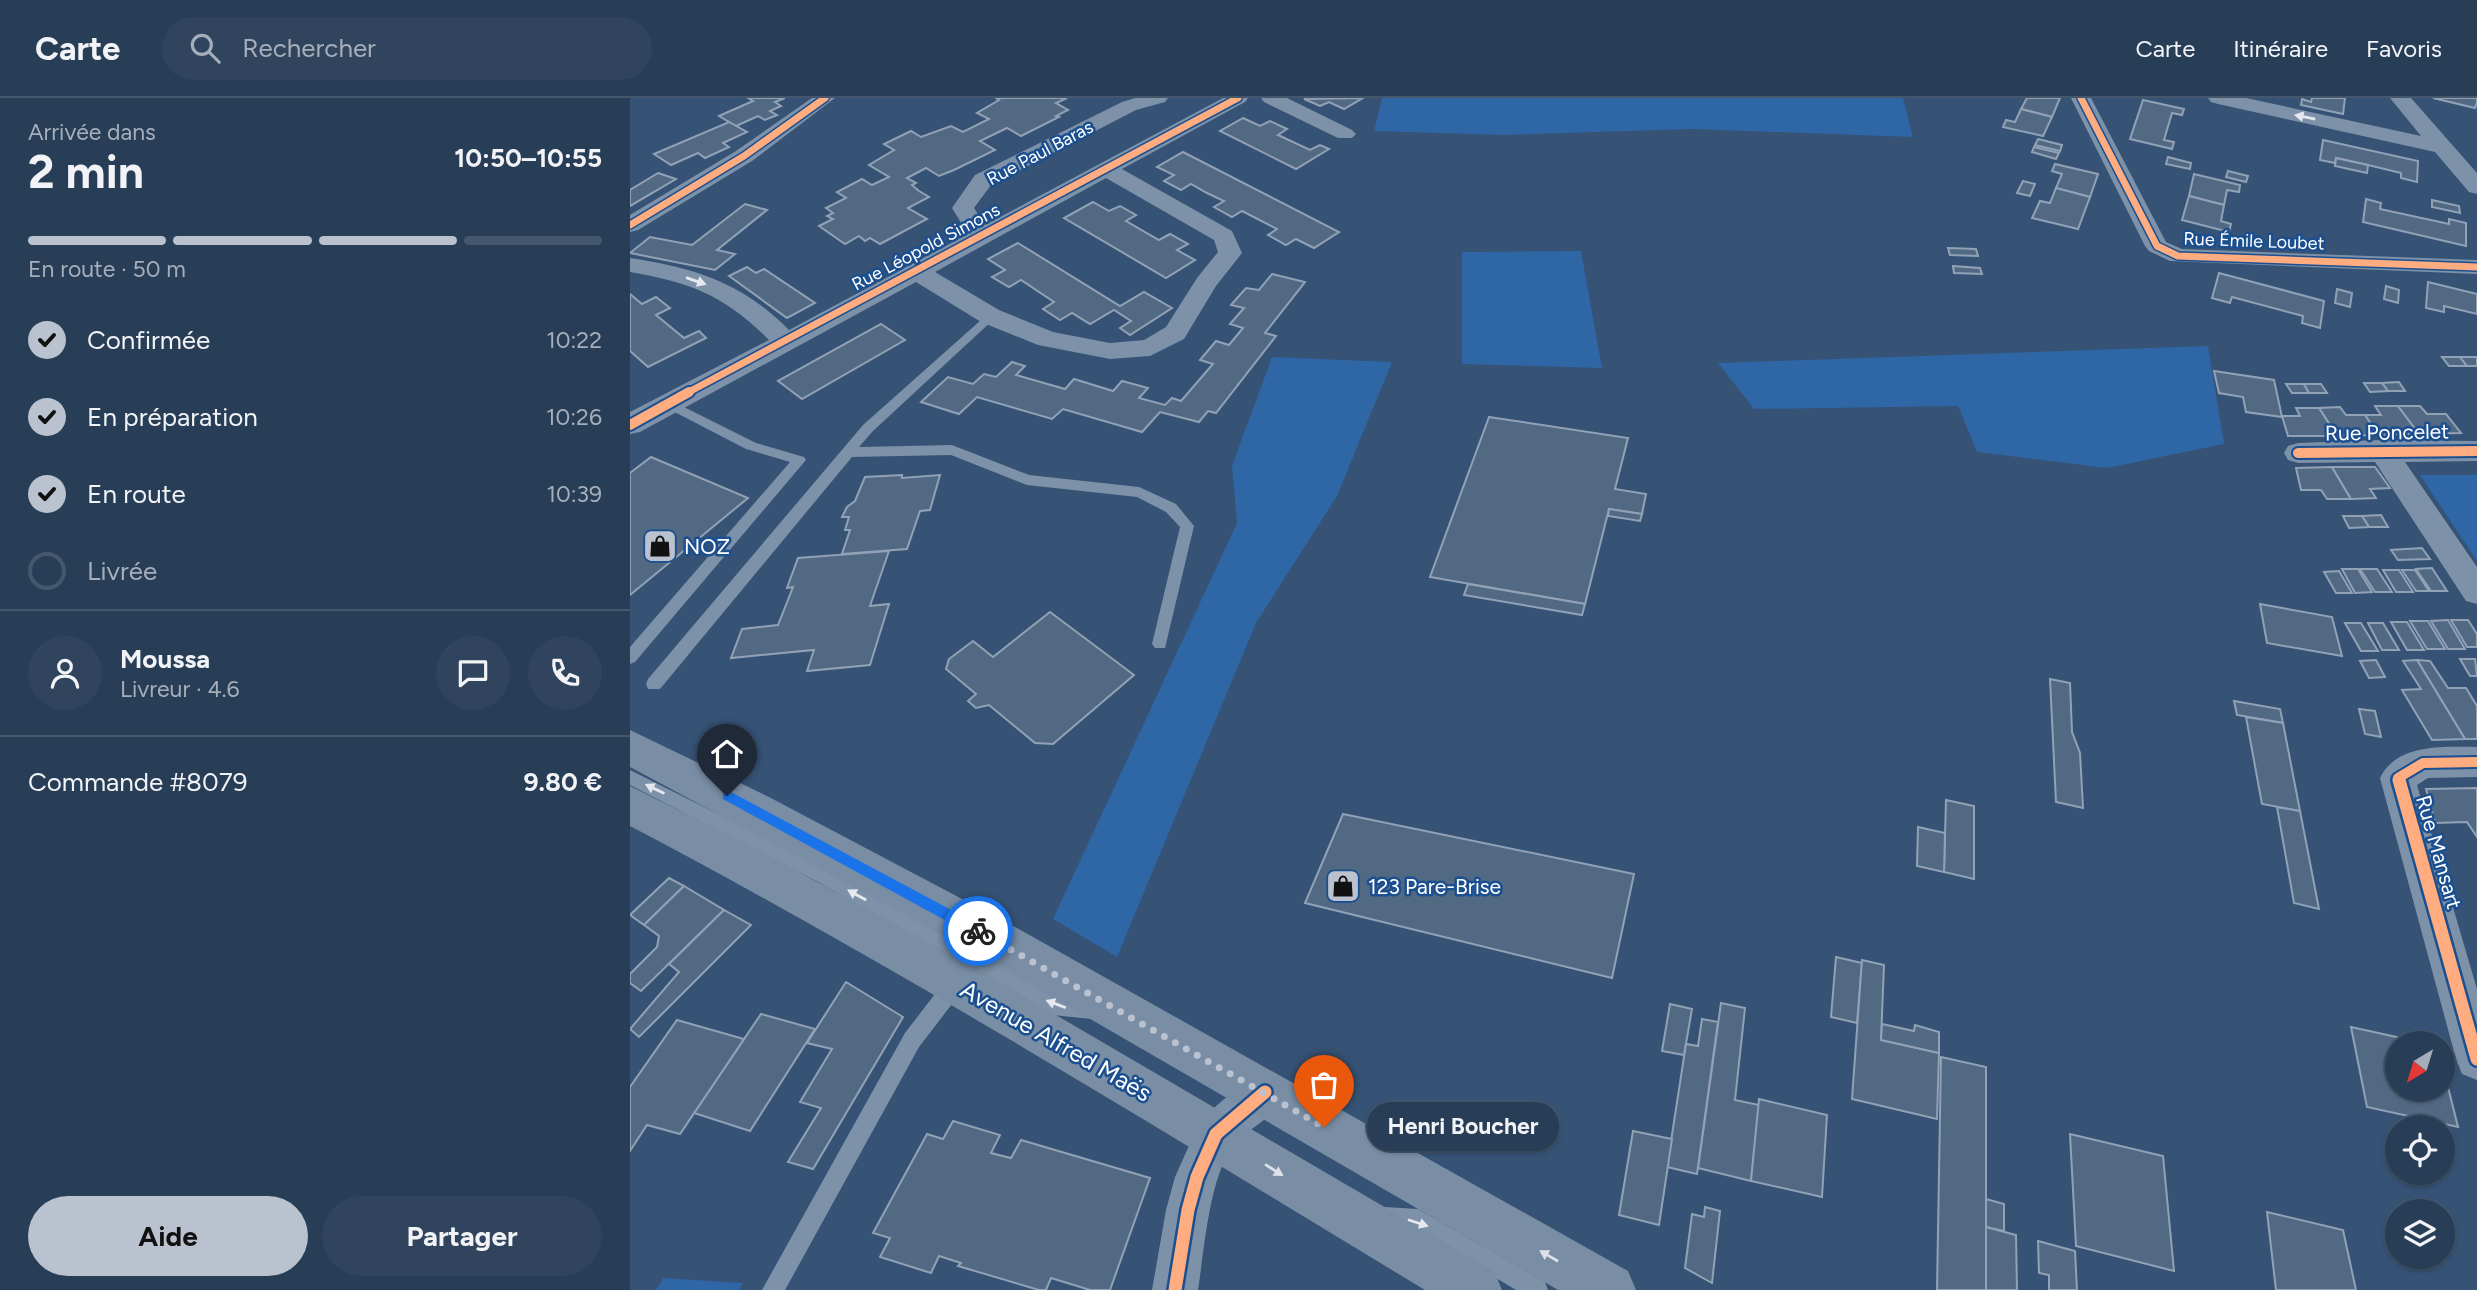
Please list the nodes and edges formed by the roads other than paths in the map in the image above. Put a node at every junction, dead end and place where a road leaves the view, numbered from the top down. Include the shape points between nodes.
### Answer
1 (825, 98) edge
2 (1158, 98) edge
3 (1167, 98) edge
4 (1238, 98) edge
5 (1271, 98) edge
6 (2081, 98) edge
7 (2218, 98) edge
8 (2404, 102) edge
9 (1199, 120) junction
10 (2372, 132) junction
11 (1345, 134) dead end
12 (2443, 147) junction
13 (1107, 170) junction
14 (2477, 187) edge
15 (630, 225) edge
16 (981, 237) junction
17 (630, 265) edge
18 (2477, 267) edge
19 (916, 271) junction
20 (990, 316) junction
21 (786, 342) junction
22 (668, 403) junction
23 (636, 416) edge
24 (2382, 450) junction
25 (2477, 451) edge
26 (849, 452) junction
27 (2298, 453) dead end
28 (2477, 592) edge
29 (1160, 644) dead end
30 (630, 659) edge
31 (654, 684) dead end
32 (630, 747) edge
33 (2477, 762) edge
34 (630, 777) edge
35 (630, 805) edge
36 (957, 982) junction
37 (1123, 1012) junction
38 (2477, 1059) edge
39 (1265, 1092) junction
40 (1216, 1134) junction
41 (1351, 1216) junction
42 (773, 1290) edge
43 (1175, 1290) edge
44 (1475, 1290) edge
45 (1537, 1290) edge
46 (1609, 1290) edge

1 - 15 street via 744,156
2 - 16 street, Rue Paul Baras via 1129,106 983,180 963,208
3 - 9 street
4 - 9 street, Rue Léopold Simons
5 - 11 street
6 - 18 street, Rue Émile Loubet via 2157,246 2166,252
10 -> 7 street
8 - 10 street via 2392,124
8 - 12 street
9 - 13 street, Rue Léopold Simons
10 - 12 street
12 - 14 street
13 - 16 street, Rue Léopold Simons
13 - 20 street via 1224,236 1230,253 1175,333 1150,348 1110,351 1047,339
16 - 19 street, Rue Léopold Simons
17 -> 21 street via 699,280 740,303
19 - 20 street
19 - 21 street, Rue Léopold Simons
20 - 26 lane
21 - 22 street, Rue Léopold Simons
22 - 23 street, Rue Léopold Simons
22 - 30 lane via 751,446 799,460
24 - 25 street, Rue Poncelet
24 - 27 street, Rue Poncelet
24 - 28 street
26 - 29 lane via 952,450 1027,480 1139,492 1171,508 1187,526
26 - 31 lane
32 - 37 main road via 776,820
33 - 38 street, Rue Mansart via 2423,763 2398,778
37 -> 34 lane via 1059,1008 824,876
35 - 36 main road, Avenue Alfred Maës via 760,870
36 - 40 main road, Avenue Alfred Maës
36 - 42 lane via 912,1040
37 - 39 main road
39 - 40 street
46 -> 39 main road
40 -> 41 main road, Avenue Alfred Maës
40 - 43 street via 1196,1177
41 - 44 main road, Avenue Alfred Maës
41 -> 45 lane via 1418,1220

